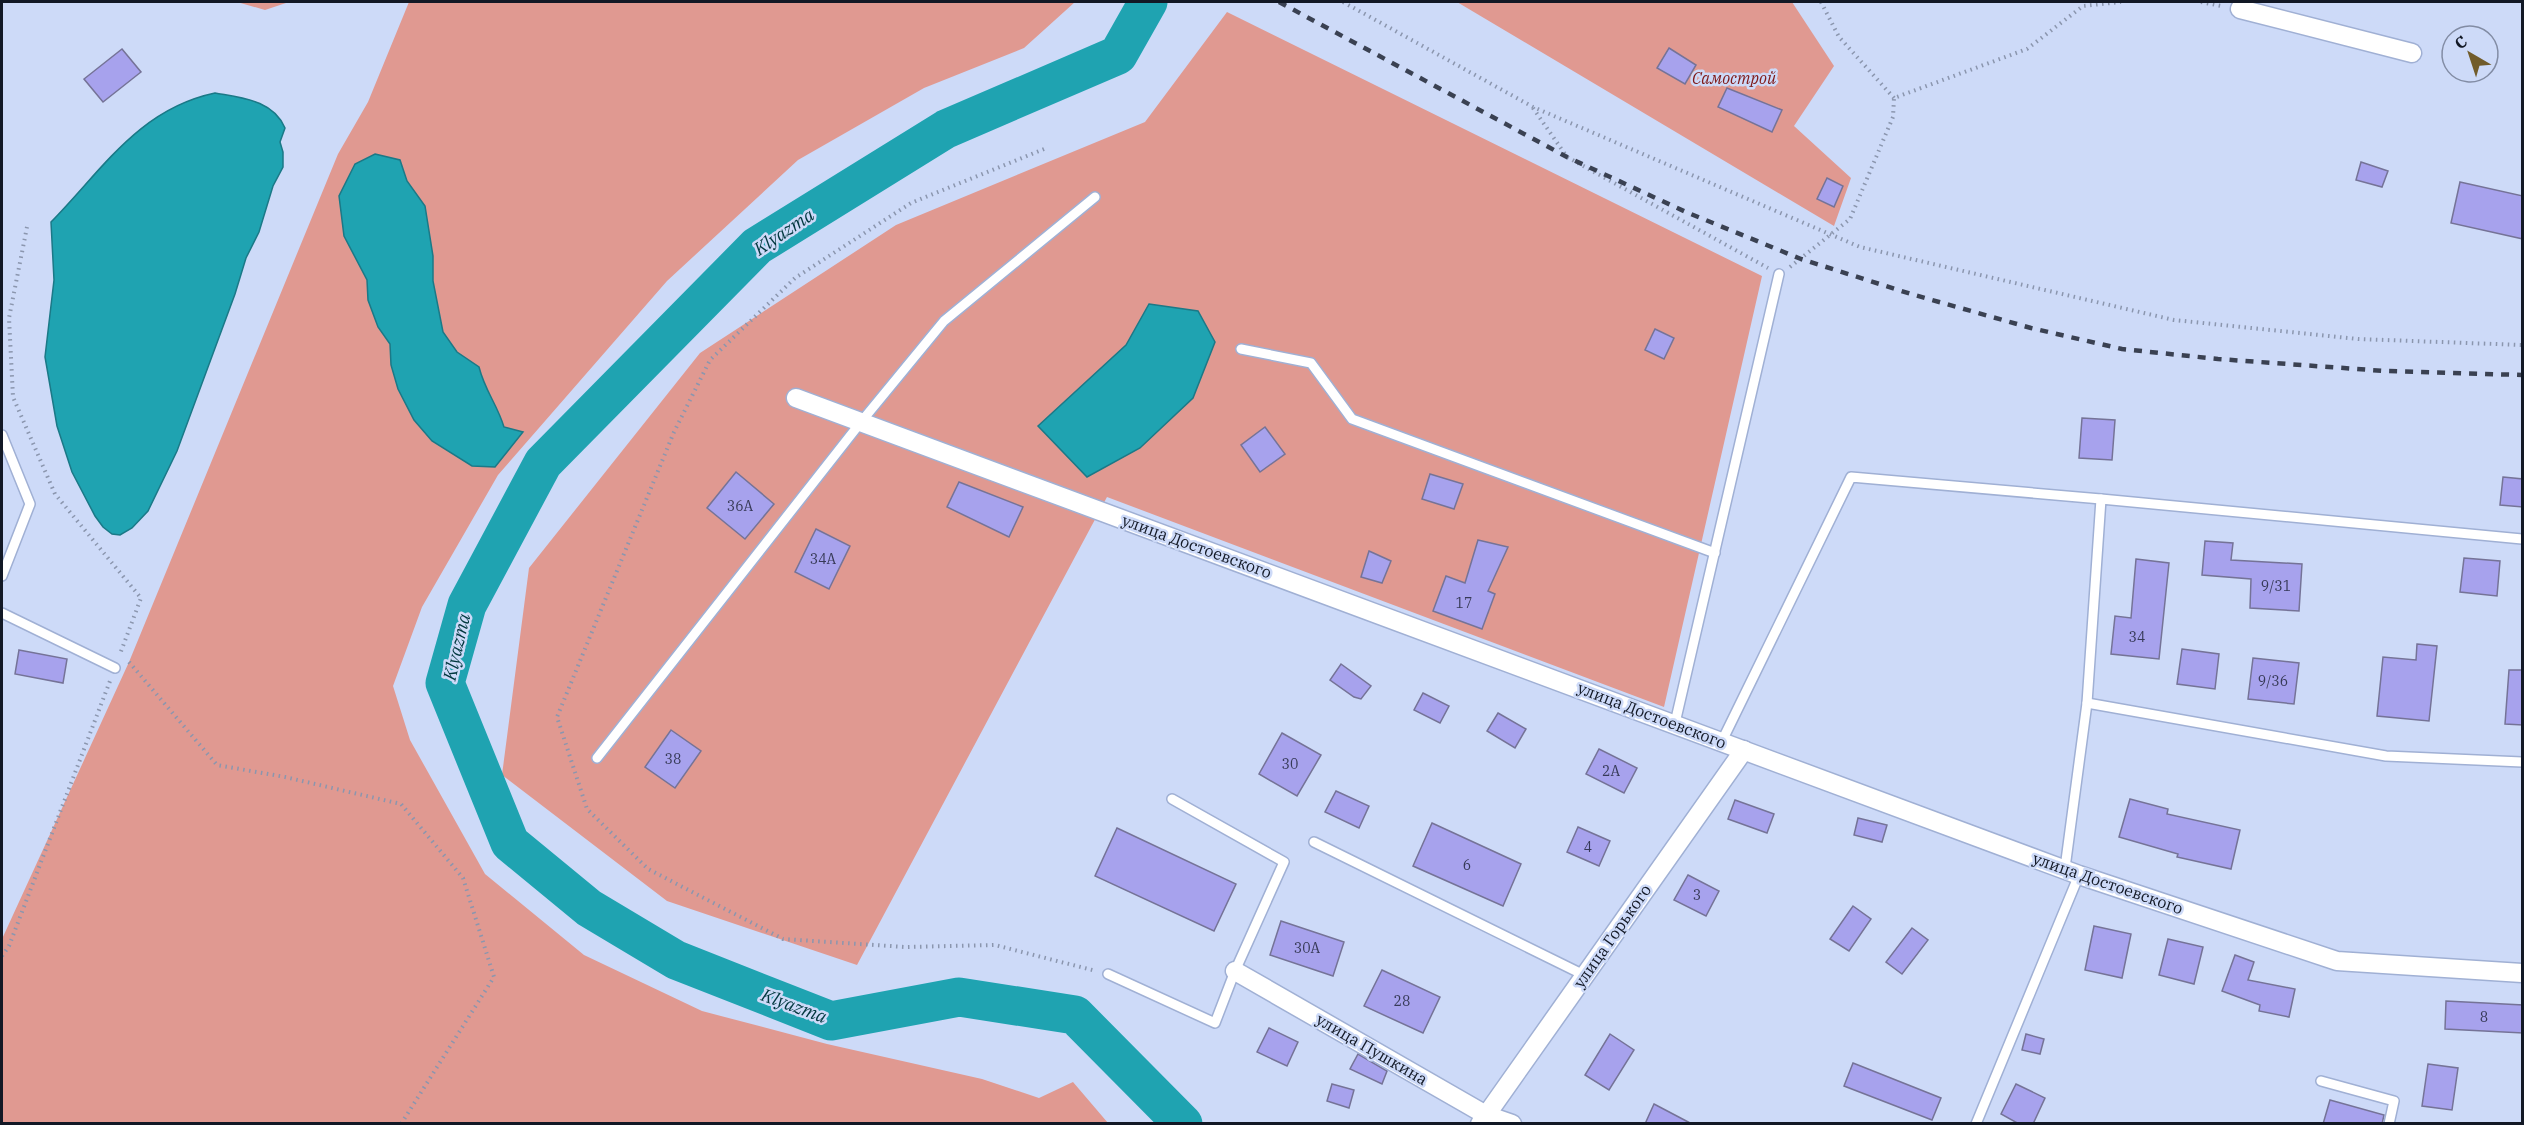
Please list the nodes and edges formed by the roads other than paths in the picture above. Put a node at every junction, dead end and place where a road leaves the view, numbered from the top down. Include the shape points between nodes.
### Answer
1 (2244, 2) edge
2 (2412, 53) dead end
3 (1095, 197) dead end
4 (1779, 274) road end
5 (1241, 350) dead end
6 (796, 398) dead end
7 (861, 422) junction
8 (2, 435) edge
9 (2102, 499) junction
10 (2523, 539) edge
11 (1715, 553) junction
12 (2, 576) edge
13 (2, 613) edge
14 (115, 668) road end
15 (2087, 703) junction
16 (1675, 723) junction
17 (1722, 741) junction
18 (1744, 750) junction
19 (597, 758) dead end
20 (2523, 762) edge
21 (1172, 799) dead end
22 (1314, 842) dead end
23 (2072, 871) junction
24 (1235, 971) junction
25 (2523, 973) edge
26 (1108, 974) road end
27 (1584, 975) junction
28 (2321, 1081) dead end
29 (1483, 1119) edge
30 (1512, 1124) edge
31 (1976, 1124) edge
32 (2390, 1124) edge

1 - 2 street via 2240,9
3 - 7 lane via 944,321
4 - 11 lane
5 - 11 lane via 1311,363 1352,419
6 - 7 street, улица Достоевского
7 - 16 street, улица Достоевского
7 - 19 lane
8 - 12 lane via 30,504
9 - 10 lane
9 - 15 lane
9 - 17 lane via 1851,477
11 - 16 lane
13 - 14 lane
15 - 20 lane via 2386,756
15 - 23 lane
16 - 17 street, улица Достоевского
17 - 18 street, улица Достоевского
18 - 23 street, улица Достоевского
18 - 27 street, улица Горького
21 - 24 lane via 1284,862
22 - 27 lane
23 - 25 street, улица Достоевского via 2337,961
23 - 31 lane
24 - 26 lane via 1215,1023
24 - 29 street, улица Пушкина
27 - 29 street, улица Горького
28 - 32 lane via 2394,1101
29 - 30 street, улица Пушкина

